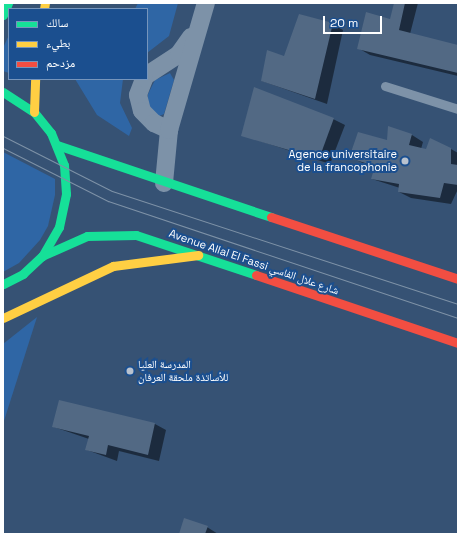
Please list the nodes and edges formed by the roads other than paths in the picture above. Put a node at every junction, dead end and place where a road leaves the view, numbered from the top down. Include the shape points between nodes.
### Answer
1 (8, 3) edge
2 (204, 10) edge
3 (3, 15) edge
4 (148, 74) edge
5 (35, 80) edge
6 (144, 80) edge
7 (385, 86) dead end
8 (3, 92) edge
9 (458, 109) edge
10 (34, 112) junction
11 (169, 130) junction
12 (57, 146) junction
13 (164, 183) junction
14 (198, 255) junction
15 (42, 256) junction
16 (458, 279) edge
17 (7, 282) edge
18 (3, 289) edge
19 (3, 318) edge
20 (458, 343) edge

1 - 3 street
2 - 4 street via 179,54
2 - 11 street
5 - 10 street
6 - 11 street via 138,95 142,111 154,123
7 - 9 lane
8 - 10 street
10 - 12 street
11 - 13 street
12 - 13 street
12 - 15 street via 64,166 66,194 59,227
13 - 16 street
14 - 15 street, Avenue Allal El Fassi شارع علال الفاسي via 164,242 120,234 87,236
14 - 19 street via 113,266
14 - 20 street, Avenue Allal El Fassi شارع علال الفاسي via 303,293
15 - 17 street
17 - 18 street

